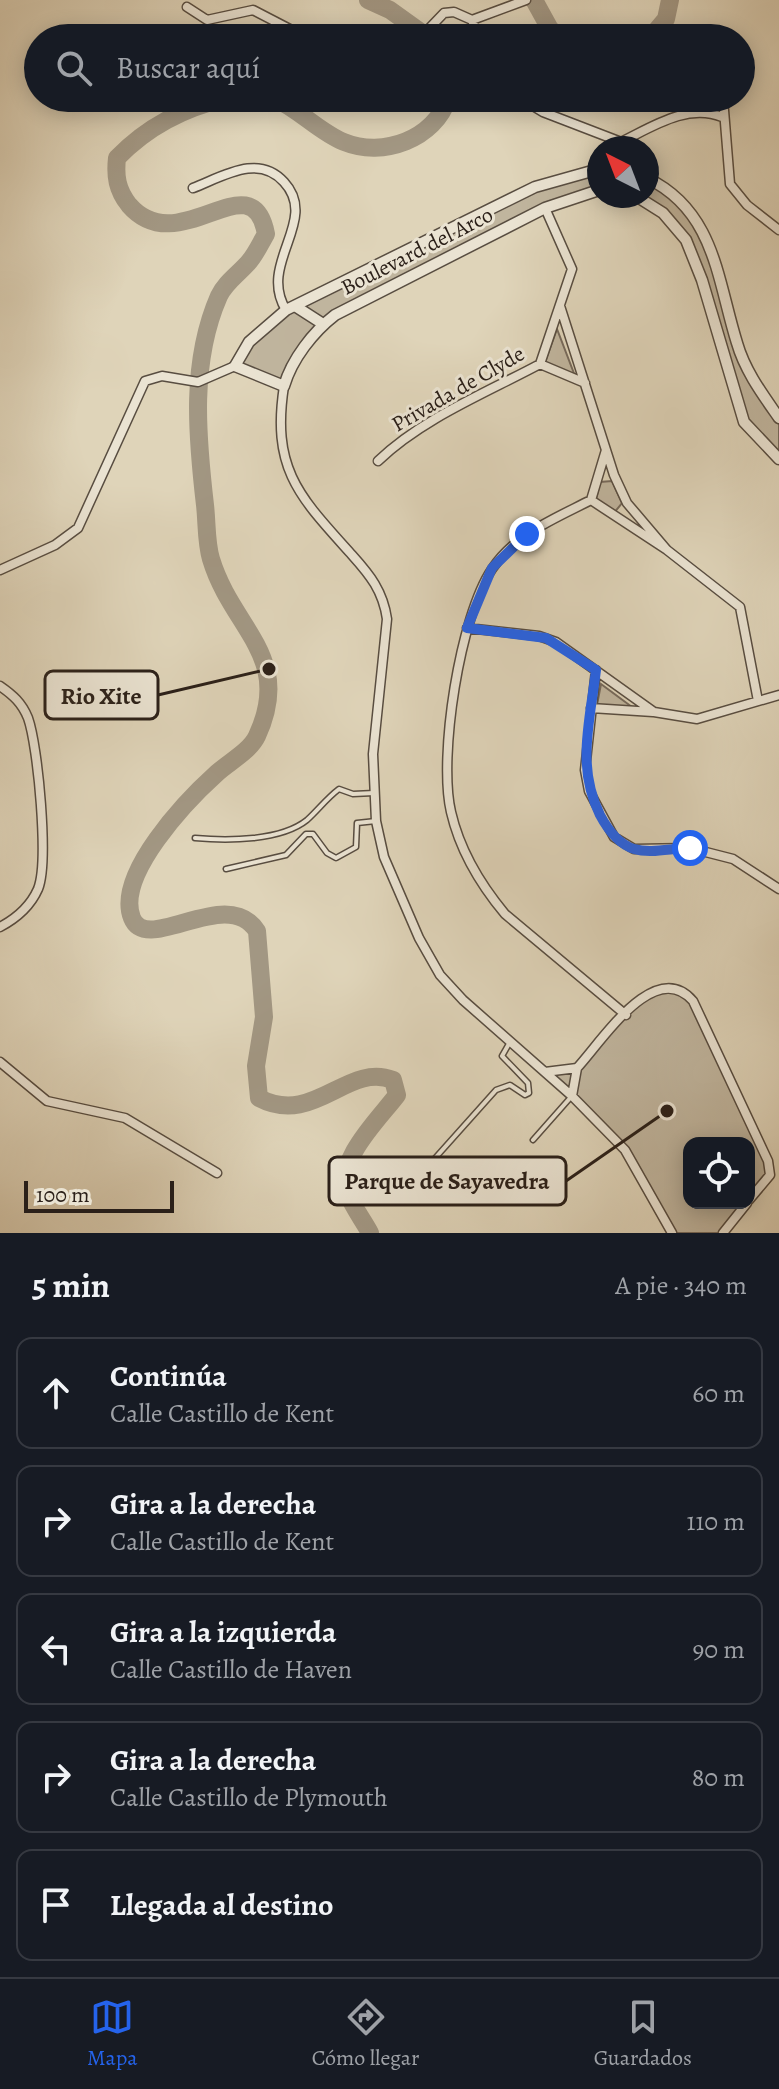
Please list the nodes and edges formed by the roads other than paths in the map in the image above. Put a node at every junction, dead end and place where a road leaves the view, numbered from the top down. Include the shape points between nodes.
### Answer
1 (523, 1) edge
2 (187, 7) dead end
3 (472, 20) junction
4 (280, 24) edge
5 (432, 24) edge
6 (474, 24) edge
7 (543, 112) edge
8 (722, 112) edge
9 (722, 117) junction
10 (599, 136) edge
11 (640, 136) edge
12 (587, 172) edge
13 (659, 187) edge
14 (193, 188) dead end
15 (587, 194) edge
16 (545, 208) junction
17 (655, 208) edge
18 (779, 230) edge
19 (560, 306) junction
20 (291, 308) junction
21 (323, 324) junction
22 (540, 364) junction
23 (235, 366) junction
24 (585, 383) junction
25 (284, 386) junction
26 (779, 418) edge
27 (606, 449) junction
28 (779, 459) edge
29 (378, 461) dead end
30 (591, 500) junction
31 (667, 550) junction
32 (0, 570) edge
33 (467, 628) junction
34 (596, 670) junction
35 (0, 686) edge
36 (779, 695) edge
37 (758, 701) junction
38 (591, 708) junction
39 (654, 712) junction
40 (374, 793) junction
41 (376, 821) junction
42 (195, 838) dead end
43 (226, 869) dead end
44 (779, 889) edge
45 (0, 927) edge
46 (626, 1015) junction
47 (510, 1042) junction
48 (0, 1062) edge
49 (577, 1068) junction
50 (545, 1072) junction
51 (572, 1096) junction
52 (533, 1140) dead end
53 (217, 1173) dead end
54 (774, 1176) edge
55 (403, 1194) dead end
56 (755, 1195) edge
57 (742, 1209) edge
58 (673, 1232) edge
59 (723, 1233) edge

1 - 3 street
2 - 4 street via 207,20 253,10
3 - 5 street via 448,12
3 - 6 street
7 - 10 street
8 - 9 street
9 - 11 street via 690,113
9 - 18 street via 730,184
12 - 20 street, Boulevard del Arco via 535,187
13 - 26 street via 686,206 705,231 737,345
14 - 20 street via 254,167 288,186 296,210 276,288
15 - 16 street, Boulevard del Arco
16 - 19 street, Privada de Clyde via 571,263
16 - 21 street, Boulevard del Arco
17 - 28 street via 686,240 744,422
19 - 22 street, Privada de Clyde
19 - 24 street
20 - 21 street
20 - 23 street, Boulevard del Arco via 249,342
21 - 25 street, Boulevard del Arco
22 - 24 street, Privada de Clyde
22 - 29 street, Privada de Clyde via 434,421
23 - 25 street
23 - 32 street via 198,382 156,376 145,381 78,528 55,545
24 - 27 street
25 - 40 street via 280,412 290,476 303,501 377,585 385,604
27 - 30 street
27 - 31 street via 627,503
30 - 31 street
30 - 33 street via 506,551 481,589
31 - 37 street via 740,607
33 - 34 street via 546,638
33 - 46 street via 447,770 452,814 463,846 477,878 505,914
34 - 38 street
34 - 39 street
35 - 45 street via 21,704 32,733 44,856 33,898
36 - 37 street
37 - 39 street via 697,719
38 - 39 street
38 - 44 street via 586,777 614,837 634,849 690,848 723,856
40 - 41 street
40 - 42 lane via 339,789 298,826 258,837
41 - 43 lane via 357,823 356,847 336,858 313,834 306,834 286,855
41 - 47 street via 390,870 440,975
46 - 49 street
46 - 54 street via 650,990 673,987 685,992
47 - 50 street
47 - 55 lane via 502,1056 528,1083 529,1093 510,1085 496,1090
48 - 53 street via 47,1101 125,1118
49 - 50 street
49 - 51 street
50 - 51 street
51 - 52 lane
51 - 58 street via 625,1150
54 - 56 street
57 - 59 street

